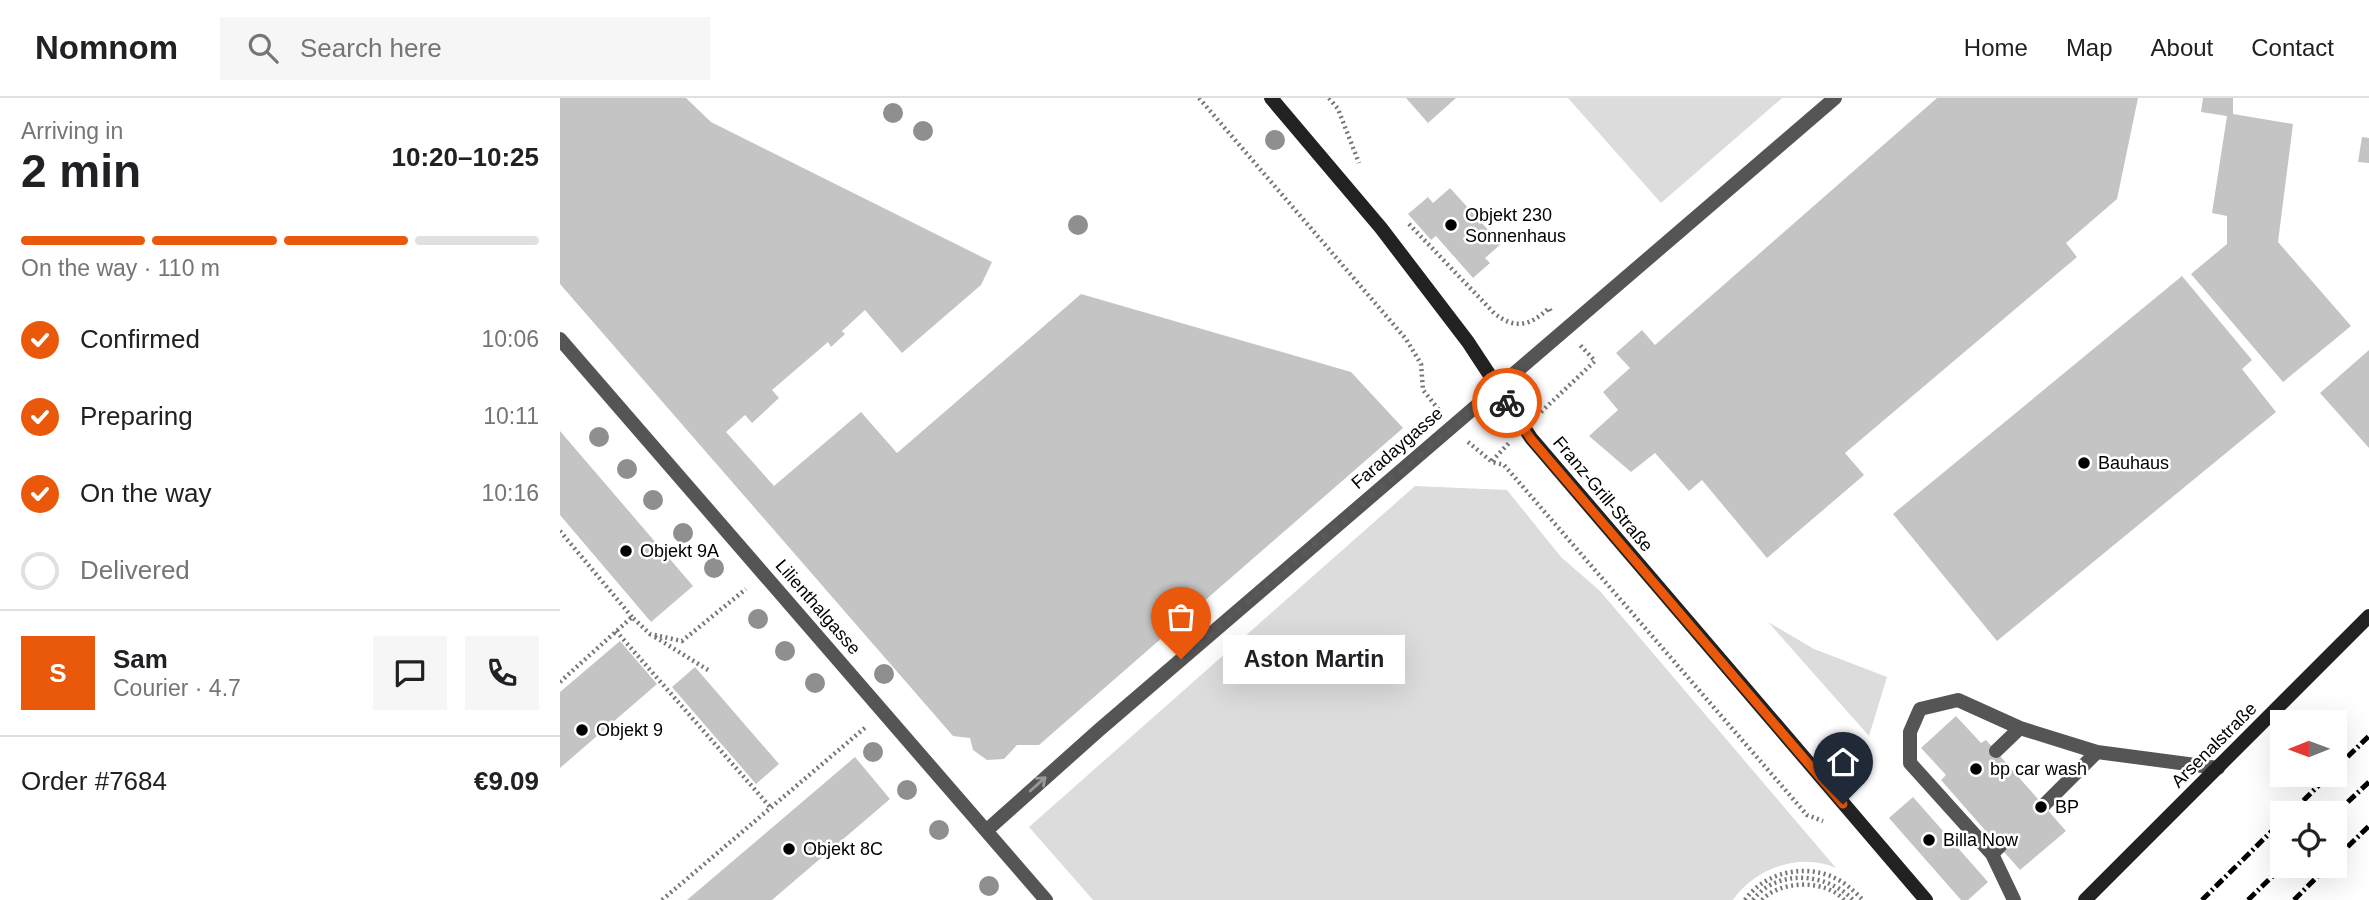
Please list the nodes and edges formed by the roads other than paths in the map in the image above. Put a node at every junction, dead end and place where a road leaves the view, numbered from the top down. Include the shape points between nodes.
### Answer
1 (1271, 98) edge
2 (1835, 98) edge
3 (560, 339) edge
4 (1498, 388) junction
5 (2369, 616) edge
6 (2020, 728) junction
7 (1996, 751) dead end
8 (2097, 752) junction
9 (2218, 768) junction
10 (2044, 805) dead end
11 (987, 830) junction
12 (1046, 900) edge
13 (1926, 900) edge
14 (2014, 900) edge
15 (2085, 900) edge

1 - 4 street, Franz-Grill-Straße via 1381,228
2 - 4 street, Faradaygasse
3 - 11 street, Lilienthalgasse
11 -> 4 street, Faradaygasse
4 - 13 street, Franz-Grill-Straße via 1524,429 1572,487
5 - 9 street, Arsenalstraße
6 - 7 street
6 - 8 street
6 - 14 street via 1958,700 1920,709 1910,732 1910,763 1946,793 1996,850
8 - 9 street
8 - 10 street
9 - 15 street, Arsenalstraße
11 - 12 street, Lilienthalgasse

